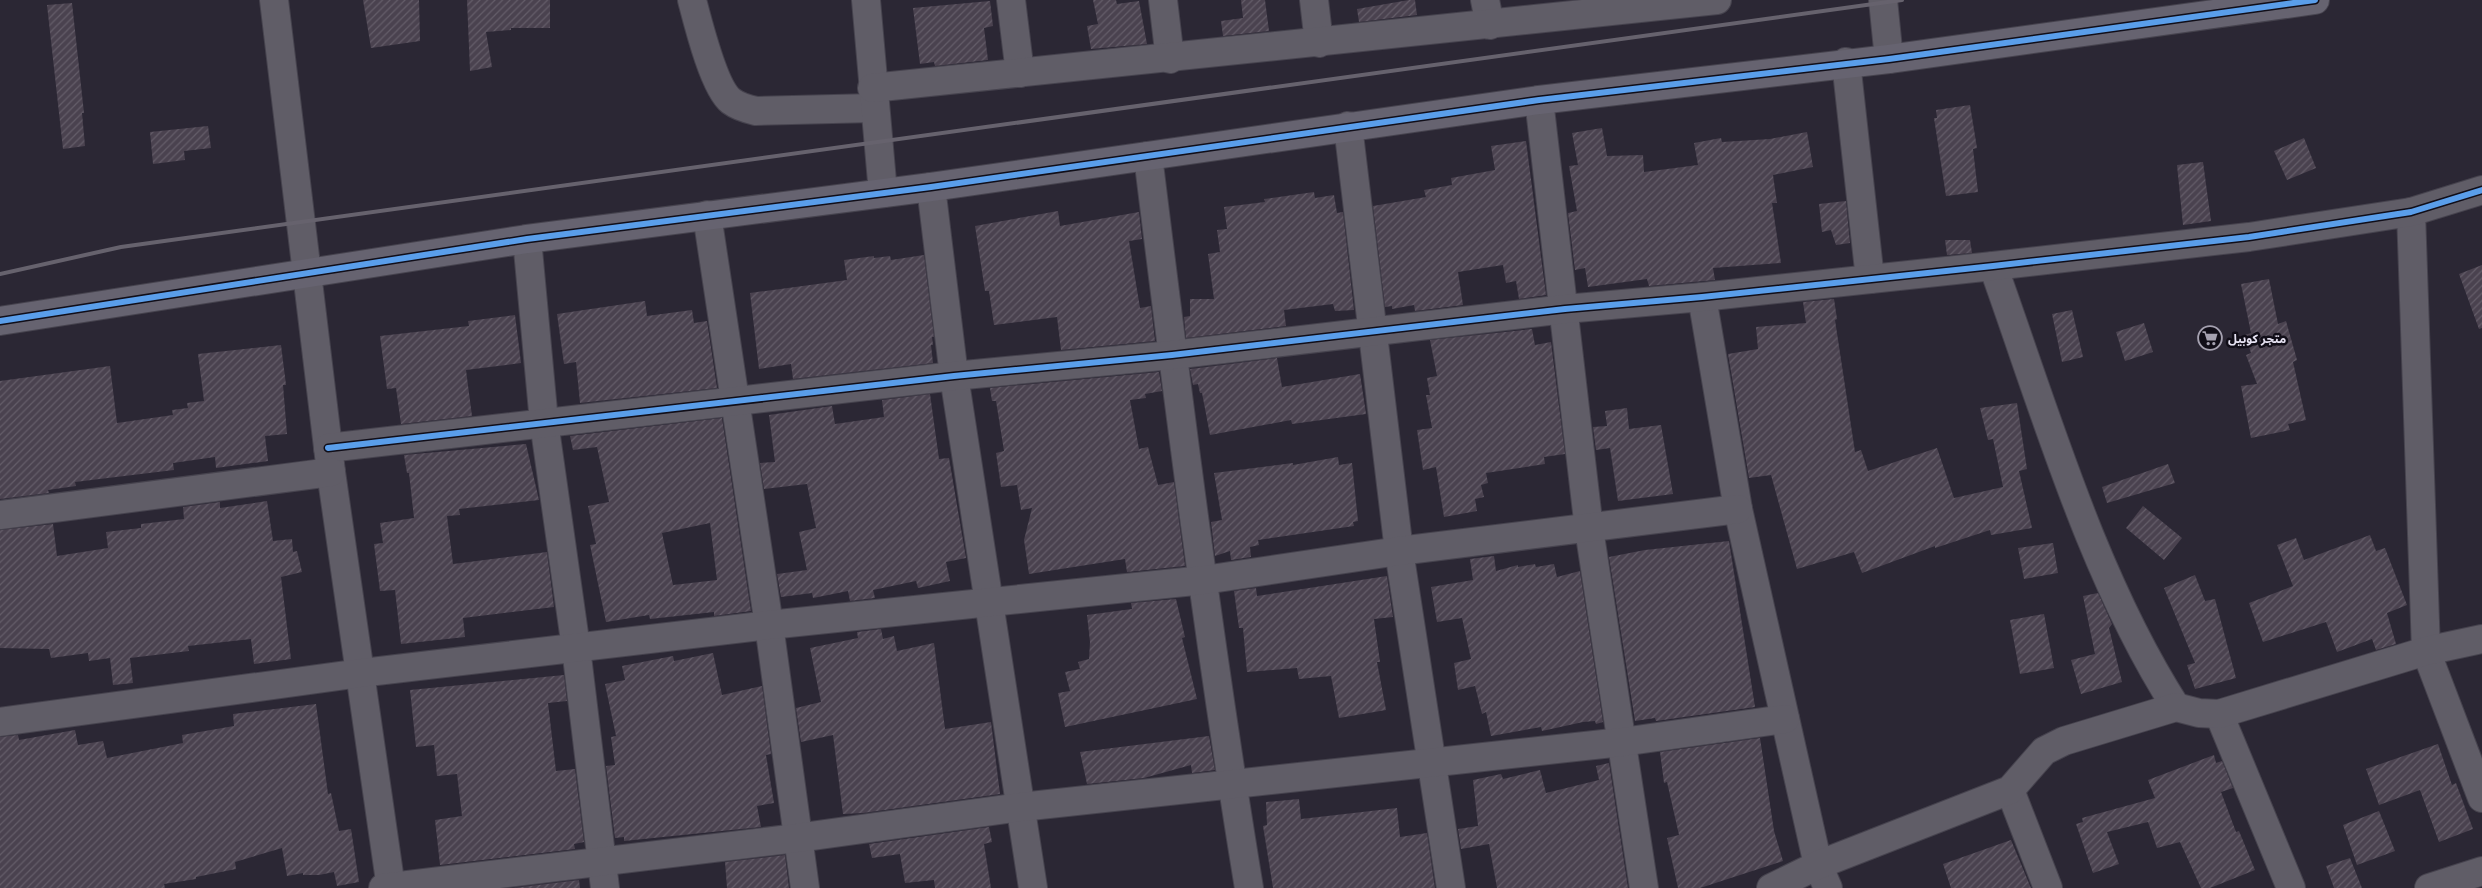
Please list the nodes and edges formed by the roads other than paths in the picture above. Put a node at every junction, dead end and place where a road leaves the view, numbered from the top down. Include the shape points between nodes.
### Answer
1 (274, 0) edge
2 (692, 0) edge
3 (866, 0) edge
4 (1011, 0) edge
5 (1163, 0) edge
6 (1314, 0) edge
7 (1717, 0) edge
8 (1883, 0) edge
9 (2315, 0) edge
10 (1487, 12) edge
11 (1319, 43) junction
12 (1170, 58) junction
13 (1889, 59) junction
14 (1846, 62) junction
15 (1020, 74) junction
16 (873, 98) junction
17 (1540, 100) junction
18 (1348, 126) junction
19 (1148, 156) junction
20 (931, 188) junction
21 (2482, 190) edge
22 (883, 193) junction
23 (2411, 212) junction
24 (707, 215) junction
25 (527, 238) junction
26 (1993, 266) junction
27 (308, 273) junction
28 (1870, 278) junction
29 (1702, 297) junction
30 (1565, 308) junction
31 (0, 322) edge
32 (1371, 330) junction
33 (1172, 355) junction
34 (954, 376) junction
35 (735, 401) junction
36 (544, 422) junction
37 (329, 460) junction
38 (1738, 509) junction
39 (0, 515) edge
40 (1589, 529) junction
41 (1399, 552) junction
42 (1204, 580) junction
43 (988, 602) junction
44 (769, 625) junction
45 (2482, 639) edge
46 (576, 648) junction
47 (2426, 651) junction
48 (361, 674) junction
49 (2176, 707) junction
50 (2219, 714) junction
51 (1785, 719) junction
52 (0, 722) edge
53 (1622, 742) junction
54 (1432, 764) junction
55 (1232, 785) junction
56 (2010, 790) junction
57 (2482, 798) edge
58 (1021, 807) junction
59 (797, 838) junction
60 (2482, 871) edge
61 (603, 875) edge
62 (1823, 876) edge
63 (388, 888) edge
64 (805, 888) edge
65 (1033, 888) edge
66 (1249, 888) edge
67 (1452, 888) edge
68 (1644, 888) edge
69 (1771, 888) edge
70 (2048, 888) edge
71 (2291, 888) edge
72 (2429, 888) edge

1 - 27 street
2 - 16 street via 715,74 724,94 736,104 756,111
3 - 16 street
4 - 15 street
5 - 12 street
6 - 11 street
7 - 10 street
8 - 13 street
9 - 13 street
10 - 11 street
11 - 12 street
12 - 15 street
13 - 14 street
14 - 17 street
14 - 28 street
15 - 16 street
16 - 22 street
17 - 18 street
17 - 30 street
18 - 19 street
18 - 32 street
19 - 20 street
19 - 33 street
20 - 22 street
20 - 34 street
21 - 23 street
22 - 24 street
23 - 26 street via 2249,237
23 - 47 street
24 - 25 street
24 - 35 street
25 - 27 street
25 - 36 street
26 - 28 street
26 - 49 street via 2090,536 2153,672
27 - 31 street
27 - 37 street
28 - 29 street
29 - 30 street
29 - 38 street
30 - 32 street
30 - 40 street
32 - 33 street
32 - 41 street
33 - 34 street
33 - 42 street
34 - 35 street
34 - 43 street
35 - 36 street
35 - 44 street
36 - 37 street
36 - 46 street
37 - 39 street
37 - 48 street
38 - 40 street
38 - 51 street
40 - 41 street
40 - 53 street
41 - 42 street
41 - 54 street
42 - 43 street
42 - 55 street
43 - 44 street
43 - 58 street
44 - 46 street
44 - 59 street
45 - 47 street
46 - 48 street
46 - 61 street
47 - 50 street
47 - 57 street
48 - 52 street
48 - 63 street
49 - 50 street
49 - 56 street via 2064,741 2044,751
50 - 71 street
51 - 53 street
51 - 62 street
53 - 54 street
53 - 68 street
54 - 55 street
54 - 67 street
55 - 58 street
55 - 66 street
56 - 62 street
56 - 70 street
58 - 59 street
58 - 65 street
59 - 61 street
59 - 64 street
60 - 72 street
61 - 63 street
62 - 69 street

